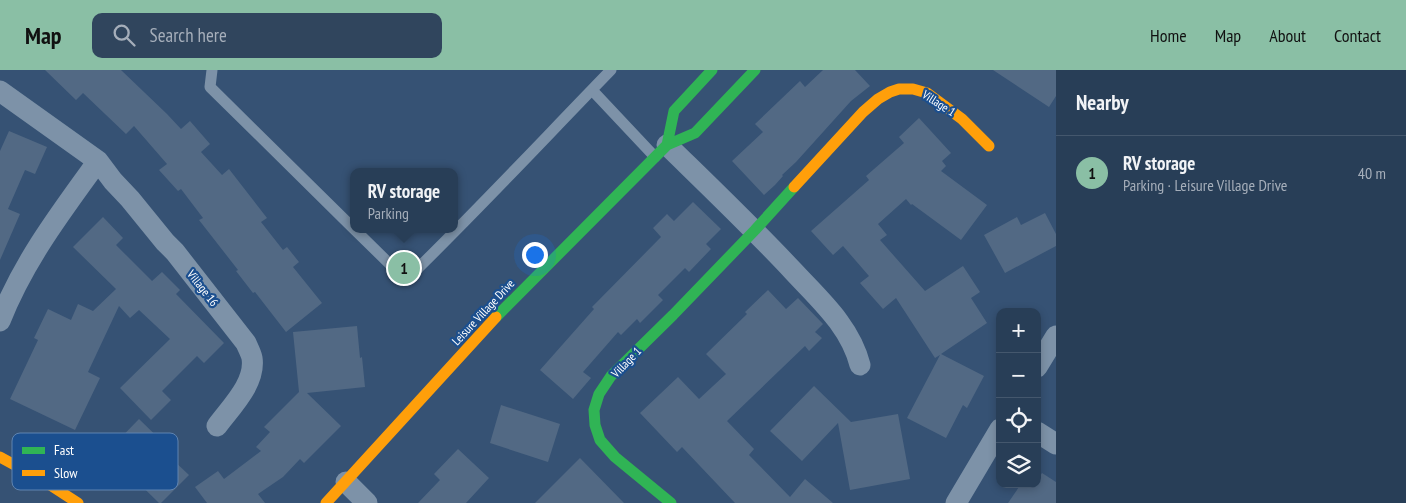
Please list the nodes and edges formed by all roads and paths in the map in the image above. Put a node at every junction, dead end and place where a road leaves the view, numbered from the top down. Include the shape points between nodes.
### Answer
1 (212, 70) edge
2 (611, 70) edge
3 (712, 70) edge
4 (755, 70) edge
5 (592, 90) junction
6 (0, 91) edge
7 (989, 146) dead end
8 (661, 151) junction
9 (98, 161) junction
10 (350, 225) edge
11 (458, 230) edge
12 (755, 230) junction
13 (358, 233) edge
14 (455, 233) edge
15 (0, 321) edge
16 (1056, 336) edge
17 (1041, 360) edge
18 (860, 365) dead end
19 (217, 426) dead end
20 (1041, 435) edge
21 (996, 436) edge
22 (1056, 444) edge
23 (0, 457) edge
24 (12, 463) edge
25 (346, 482) junction
26 (57, 490) edge
27 (78, 503) edge
28 (326, 503) edge
29 (367, 503) edge
30 (671, 503) edge
31 (956, 503) edge

1 - 10 lane via 210,86
2 - 5 lane
3 - 8 street via 674,111
4 - 8 street, Leisure Village Drive via 695,133
5 - 8 lane
5 - 11 lane
6 - 9 street, Village 16
7 - 12 street, Village 1 via 962,119 927,93 913,89 890,92 863,112
8 - 12 street
8 - 25 street, Leisure Village Drive via 512,300
9 - 15 street via 44,237
9 - 19 street, Village 16 via 176,252 246,343 252,357 249,383
12 - 18 street via 837,318 849,336
12 - 30 street, Village 1 via 611,376 599,394 594,410 600,440 615,457
13 - 14 lane via 406,280
16 - 17 street
20 - 22 street
21 - 31 street
23 - 24 street
25 - 28 street, Leisure Village Drive
25 - 29 street
26 - 27 street

